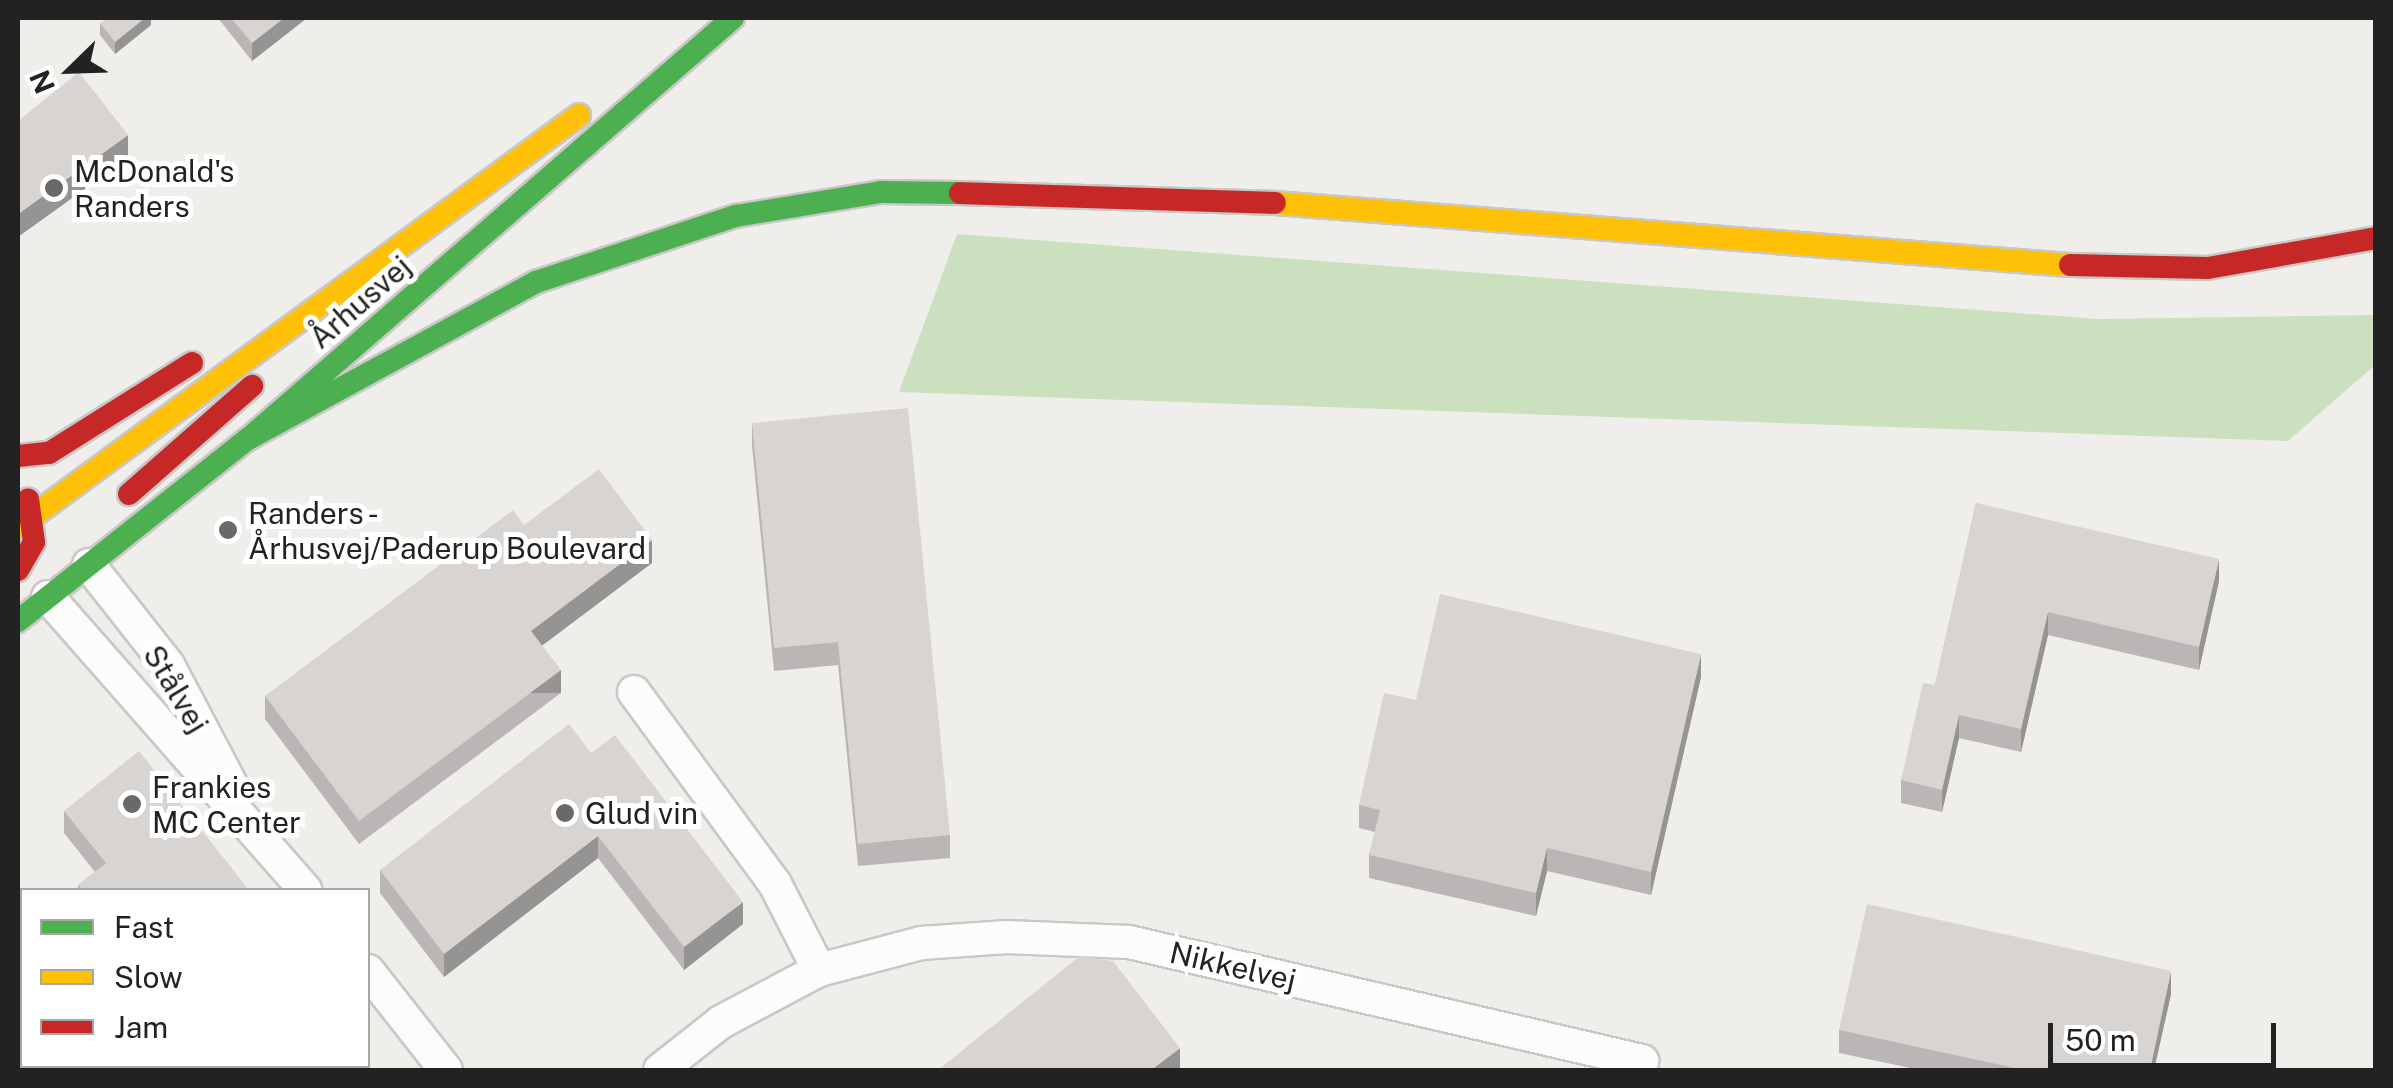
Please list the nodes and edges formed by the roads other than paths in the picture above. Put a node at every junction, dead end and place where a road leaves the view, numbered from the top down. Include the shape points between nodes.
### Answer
1 (716, 18) edge
2 (733, 18) edge
3 (443, 212) junction
4 (2376, 238) edge
5 (248, 440) junction
6 (18, 456) edge
7 (18, 475) edge
8 (108, 512) dead end
9 (32, 516) edge
10 (78, 544) junction
11 (19, 564) edge
12 (57, 602) junction
13 (18, 621) edge
14 (634, 692) dead end
15 (250, 821) junction
16 (302, 888) edge
17 (819, 970) junction
18 (370, 973) edge
19 (1642, 1061) dead end
20 (446, 1070) edge
21 (660, 1070) edge

1 - 3 main road, Århusvej
2 - 5 main road, Århusvej
3 - 6 main road via 49,453
3 - 8 main road
3 - 9 main road, Århusvej
4 - 5 main road via 2208,268 2102,269 1163,194 880,192 736,216 551,276 371,364
5 - 10 main road, Århusvej
7 - 9 main road
9 - 10 main road
9 - 11 main road
10 - 12 main road, Århusvej
10 - 15 street, Stålvej via 168,666
11 - 12 main road
12 - 13 main road, Århusvej
12 - 15 street, Stålvej
14 - 17 street via 775,884
15 - 16 street, Stålvej
17 - 19 street, Nikkelvej via 921,943 1129,942
17 - 21 street, Nikkelvej via 721,1022
18 - 20 street

